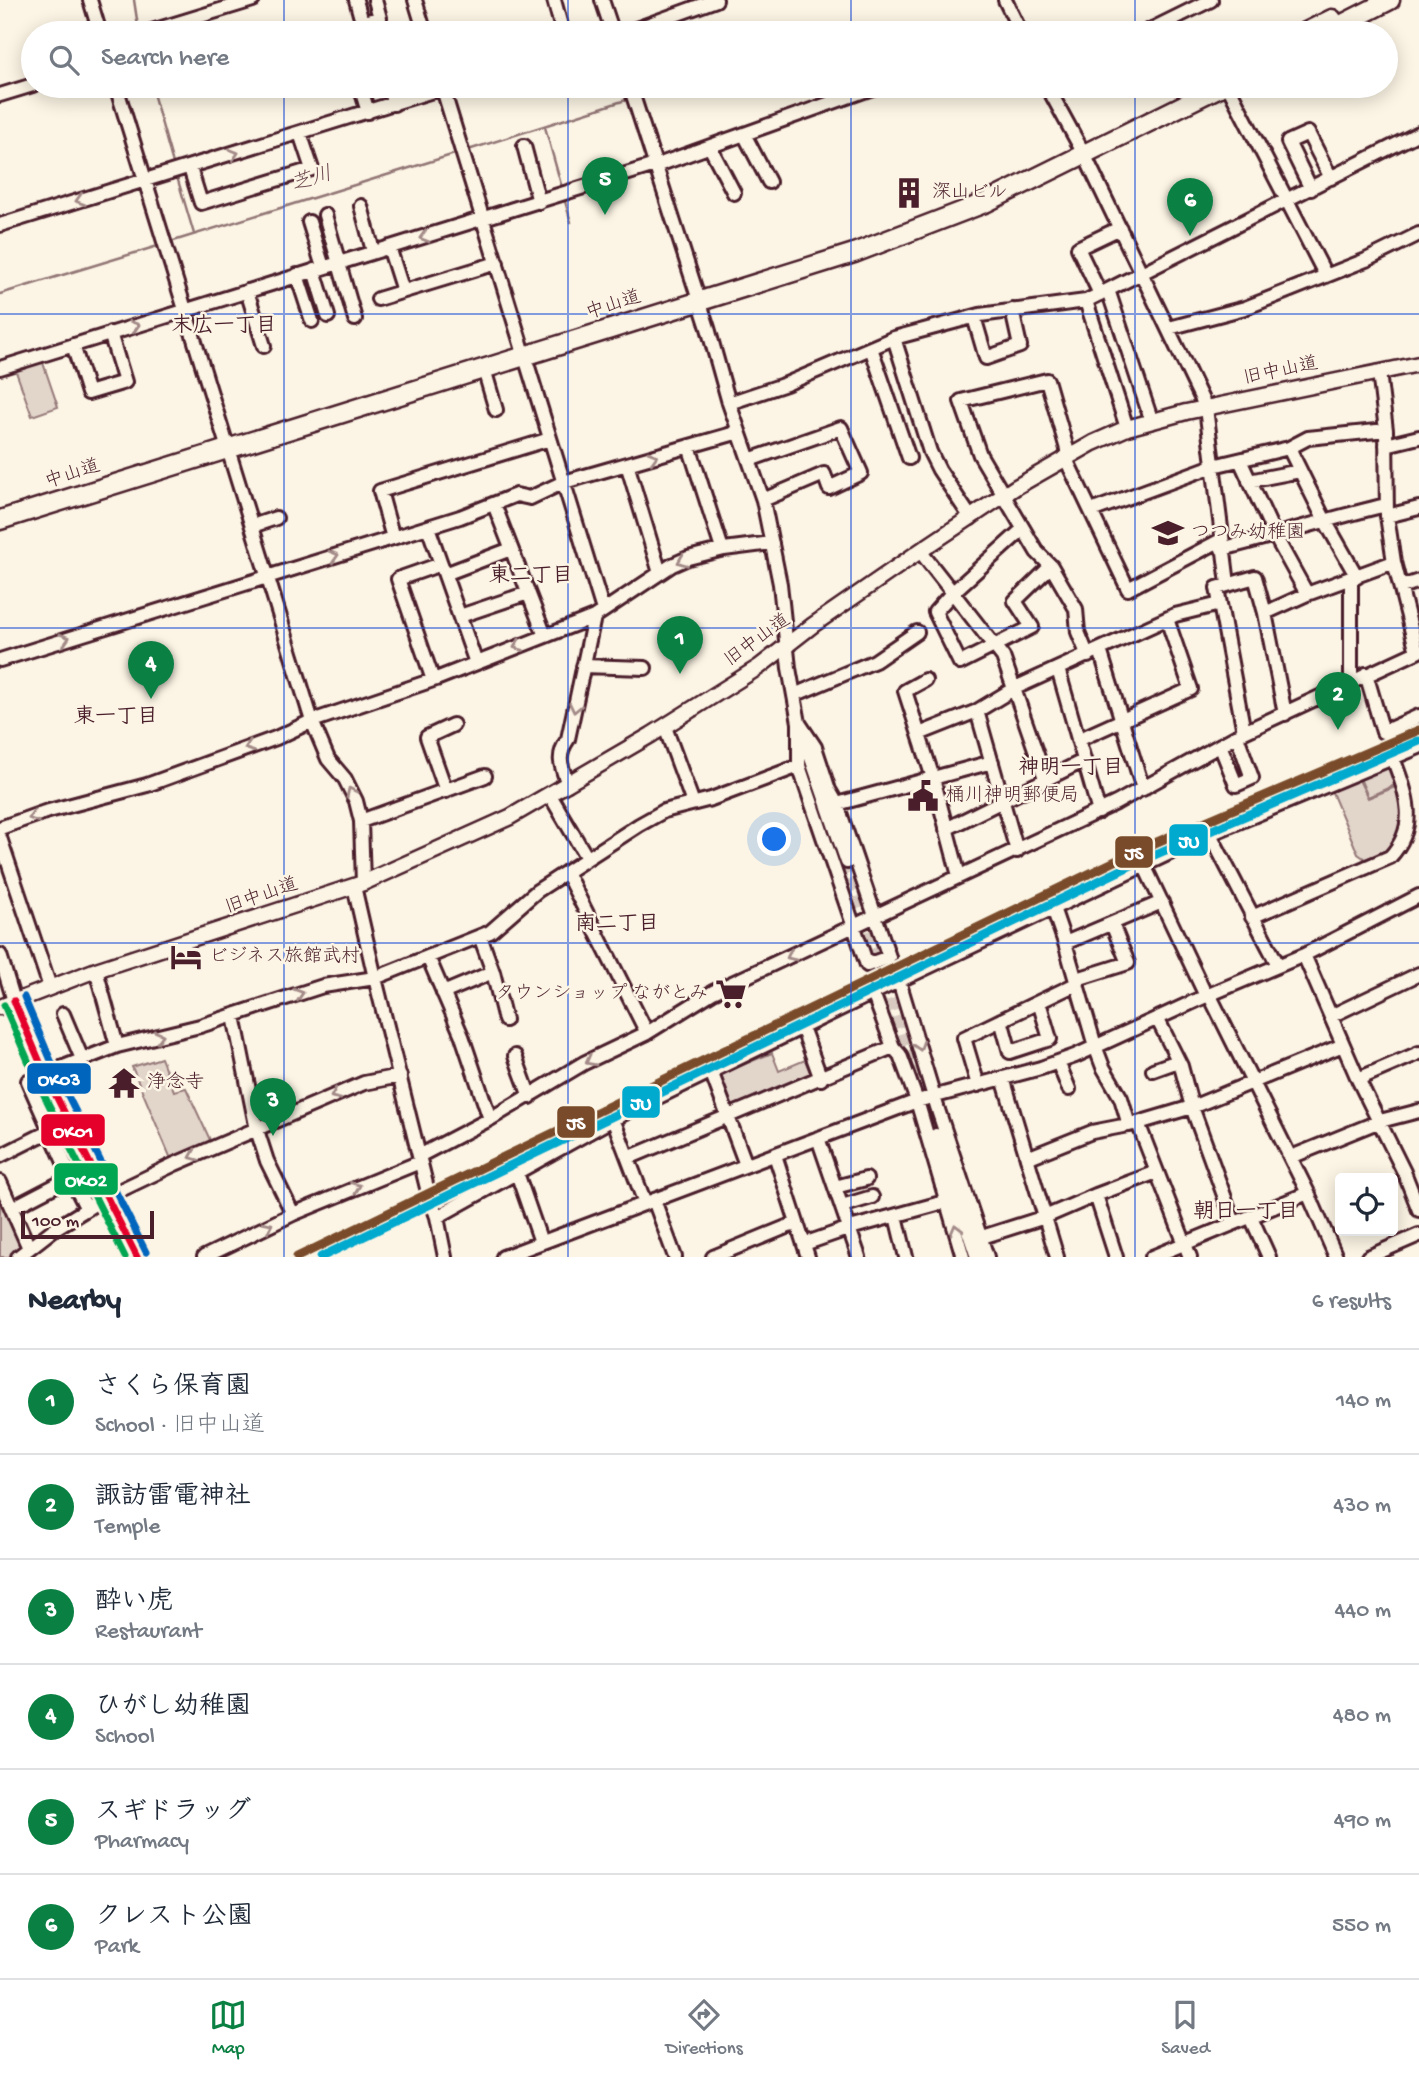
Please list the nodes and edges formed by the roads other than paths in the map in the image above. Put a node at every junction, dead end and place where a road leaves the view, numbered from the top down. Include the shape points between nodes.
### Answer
1 (90, 0) edge
2 (253, 0) edge
3 (356, 0) edge
4 (375, 0) edge
5 (415, 0) edge
6 (554, 0) edge
7 (602, 0) edge
8 (1005, 0) edge
9 (1211, 0) edge
10 (1369, 0) edge
11 (1390, 0) edge
12 (712, 1) edge
13 (96, 21) edge
14 (184, 21) edge
15 (362, 21) edge
16 (366, 21) edge
17 (421, 21) edge
18 (560, 21) edge
19 (609, 21) edge
20 (658, 21) edge
21 (1015, 21) edge
22 (1168, 21) edge
23 (1328, 21) edge
24 (1349, 21) edge
25 (21, 89) edge
26 (0, 95) edge
27 (120, 98) edge
28 (364, 98) edge
29 (392, 98) edge
30 (411, 98) edge
31 (448, 98) edge
32 (634, 98) edge
33 (844, 98) edge
34 (1054, 98) edge
35 (1178, 98) edge
36 (1196, 98) edge
37 (1234, 98) edge
38 (394, 104) junction
39 (368, 112) junction
40 (300, 133) junction
41 (1419, 133) edge
42 (744, 134) junction
43 (524, 146) dead end
44 (710, 147) junction
45 (1082, 150) junction
46 (655, 166) junction
47 (190, 168) junction
48 (1331, 178) junction
49 (146, 182) junction
50 (769, 182) dead end
51 (1311, 189) junction
52 (734, 193) dead end
53 (539, 202) junction
54 (1286, 202) junction
55 (361, 206) dead end
56 (324, 215) dead end
57 (484, 219) junction
58 (309, 222) dead end
59 (0, 225) edge
60 (1120, 228) junction
61 (1419, 234) edge
62 (389, 247) junction
63 (373, 251) junction
64 (338, 262) junction
65 (497, 262) junction
66 (318, 268) junction
67 (1143, 274) junction
68 (297, 275) junction
69 (1326, 276) junction
70 (247, 291) junction
71 (403, 291) junction
72 (1104, 292) junction
73 (697, 297) junction
74 (378, 299) dead end
75 (1086, 301) junction
76 (185, 310) junction
77 (1012, 310) junction
78 (328, 316) dead end
79 (974, 317) junction
80 (355, 319) dead end
81 (312, 321) dead end
82 (1169, 328) junction
83 (110, 334) junction
84 (894, 338) junction
85 (73, 345) junction
86 (264, 346) dead end
87 (872, 348) junction
88 (524, 352) junction
89 (1419, 364) edge
90 (0, 368) edge
91 (484, 369) junction
92 (1379, 372) junction
93 (729, 403) junction
94 (1206, 408) junction
95 (496, 410) dead end
96 (1152, 422) junction
97 (1127, 428) junction
98 (1386, 430) junction
99 (739, 432) junction
100 (1419, 437) edge
101 (551, 439) junction
102 (227, 444) junction
103 (689, 446) junction
104 (1386, 446) junction
105 (1289, 448) junction
106 (1067, 457) junction
107 (909, 458) dead end
108 (749, 460) junction
109 (1240, 460) junction
110 (627, 464) junction
111 (1213, 466) junction
112 (1300, 471) junction
113 (1250, 481) junction
114 (564, 482) junction
115 (1004, 495) junction
116 (763, 500) junction
117 (494, 504) junction
118 (1419, 508) edge
119 (0, 509) edge
120 (1386, 510) junction
121 (1091, 511) junction
122 (276, 518) dead end
123 (971, 518) junction
124 (1324, 519) junction
125 (0, 520) edge
126 (252, 526) junction
127 (428, 527) junction
128 (1023, 528) junction
129 (1275, 536) junction
130 (393, 538) junction
131 (772, 543) junction
132 (1222, 544) junction
133 (511, 549) junction
134 (722, 549) junction
135 (920, 551) junction
136 (1394, 562) junction
137 (1051, 566) junction
138 (443, 569) junction
139 (660, 573) junction
140 (268, 576) junction
141 (1354, 578) junction
142 (1419, 581) edge
143 (1228, 584) junction
144 (1401, 587) junction
145 (528, 593) junction
146 (953, 593) junction
147 (1307, 594) junction
148 (1220, 604) junction
149 (598, 613) junction
150 (1265, 613) junction
151 (460, 616) junction
152 (1167, 619) junction
153 (917, 632) dead end
154 (545, 636) junction
155 (994, 646) junction
156 (786, 647) junction
157 (1418, 651) edge
158 (1094, 653) junction
159 (0, 660) edge
160 (476, 663) junction
161 (583, 666) junction
162 (645, 668) dead end
163 (1058, 669) junction
164 (1366, 674) junction
165 (433, 680) junction
166 (925, 680) dead end
167 (1351, 681) junction
168 (1015, 688) junction
169 (794, 695) junction
170 (977, 711) junction
171 (1285, 715) junction
172 (1419, 716) edge
173 (1122, 719) junction
174 (312, 721) junction
175 (799, 723) junction
176 (453, 725) dead end
177 (665, 727) junction
178 (919, 734) junction
179 (1240, 734) junction
180 (1077, 740) junction
181 (1220, 745) junction
182 (1419, 747) edge
183 (1393, 758) junction
184 (1083, 761) junction
185 (992, 762) junction
186 (799, 766) junction
187 (485, 776) dead end
188 (933, 778) junction
189 (1045, 778) junction
190 (568, 784) junction
191 (1143, 789) junction
192 (446, 790) junction
193 (550, 795) junction
194 (1003, 802) junction
195 (693, 803) junction
196 (837, 804) junction
197 (1099, 812) junction
198 (361, 821) junction
199 (0, 828) edge
200 (946, 829) junction
201 (1209, 834) junction
202 (0, 838) edge
203 (1017, 851) junction
204 (587, 858) junction
205 (847, 862) tunnel mouth
206 (1144, 865) junction
207 (566, 872) junction
208 (959, 876) junction
209 (359, 884) junction
210 (1419, 897) edge
211 (1162, 902) junction
212 (1054, 908) junction
213 (876, 916) junction
214 (1252, 917) junction
215 (1112, 924) junction
216 (853, 927) junction
217 (480, 936) junction
218 (1065, 943) junction
219 (0, 955) edge
220 (1304, 955) junction
221 (428, 957) junction
222 (1278, 965) junction
223 (96, 970) junction
224 (493, 972) junction
225 (1419, 974) edge
226 (374, 978) junction
227 (899, 981) junction
228 (1077, 981) junction
229 (50, 987) junction
230 (443, 993) junction
231 (873, 993) junction
232 (1207, 995) junction
233 (1039, 1002) junction
234 (7, 1004) edge
235 (63, 1014) dead end
236 (234, 1016) junction
237 (1331, 1016) junction
238 (1157, 1018) junction
239 (505, 1020) dead end
240 (1001, 1020) junction
241 (802, 1027) junction
242 (647, 1032) junction
243 (1343, 1045) junction
244 (117, 1046) junction
245 (1095, 1046) junction
246 (892, 1047) junction
247 (1419, 1053) edge
248 (515, 1056) dead end
249 (82, 1059) junction
250 (1178, 1061) junction
251 (1058, 1062) junction
252 (1153, 1070) dead end
253 (710, 1072) junction
254 (45, 1074) junction
255 (400, 1076) junction
256 (1003, 1078) junction
257 (821, 1079) junction
258 (1358, 1079) junction
259 (1253, 1082) junction
260 (978, 1085) junction
261 (1069, 1089) dead end
262 (530, 1097) junction
263 (935, 1097) junction
264 (917, 1101) junction
265 (1192, 1107) junction
266 (1419, 1111) edge
267 (729, 1118) junction
268 (490, 1119) junction
269 (613, 1119) junction
270 (1380, 1121) junction
271 (68, 1122) junction
272 (1134, 1124) junction
273 (257, 1130) junction
274 (50, 1132) junction
275 (935, 1132) tunnel mouth
276 (818, 1138) junction
277 (775, 1155) junction
278 (0, 1156) edge
279 (1291, 1157) junction
280 (628, 1158) junction
281 (1027, 1158) junction
282 (420, 1159) junction
283 (746, 1165) junction
284 (91, 1167) junction
285 (1157, 1172) junction
286 (517, 1173) junction
287 (71, 1178) junction
288 (866, 1179) dead end
289 (0, 1182) edge
290 (835, 1187) junction
291 (1308, 1193) junction
292 (1096, 1195) junction
293 (106, 1197) junction
294 (872, 1197) dead end
295 (650, 1201) junction
296 (948, 1201) junction
297 (842, 1206) junction
298 (12, 1208) junction
299 (88, 1209) junction
300 (1419, 1210) edge
301 (293, 1214) junction
302 (896, 1216) junction
303 (437, 1217) junction
304 (1045, 1217) junction
305 (1251, 1217) junction
306 (796, 1223) junction
307 (1234, 1223) junction
308 (850, 1228) junction
309 (1419, 1235) edge
310 (982, 1237) junction
311 (539, 1243) junction
312 (804, 1244) junction
313 (1184, 1244) junction
314 (29, 1248) junction
315 (18, 1257) edge
316 (137, 1257) edge
317 (204, 1257) edge
318 (445, 1257) edge
319 (503, 1257) edge
320 (541, 1257) edge
321 (675, 1257) edge
322 (713, 1257) edge
323 (808, 1257) edge
324 (859, 1257) edge
325 (906, 1257) edge
326 (963, 1257) edge
327 (977, 1257) edge
328 (987, 1257) edge
329 (1057, 1257) edge
330 (1116, 1257) edge
331 (1152, 1257) edge
332 (1190, 1257) edge
333 (1269, 1257) edge
334 (1336, 1257) edge
335 (1368, 1257) edge

1 - 13 street
2 - 14 street
3 - 15 street
4 - 16 street via 380,18
5 - 17 street
6 - 18 street
7 - 19 street
8 - 21 street
9 - 22 street
10 - 23 highway
11 - 24 highway
12 - 20 street
25 - 26 street
27 - 49 street
28 - 39 street
29 - 38 street
30 - 38 street
31 - 57 street
32 - 46 street
33 - 42 street
34 - 45 street
35 - 45 highway, 中山道
36 - 45 highway, 中山道
37 - 54 street
38 - 39 street
39 - 40 street
47 -> 40 street
40 - 47 street via 312,169 201,203
41 - 48 street
42 - 44 street
42 - 50 street
43 - 53 street
44 - 46 street
44 - 52 street
45 - 60 street
45 - 73 highway, 中山道 via 987,202 920,229 854,253
46 - 53 street
46 - 73 street
47 - 49 street
48 - 51 street
48 - 51 street via 1308,133 1288,142
49 -> 59 street
49 - 76 street
51 - 54 street
53 - 57 street
54 - 67 street
54 - 69 street
55 - 63 street
56 - 64 street
57 -> 62 street
57 - 65 street
58 - 66 street
60 - 67 street
60 - 72 street via 1078,248
61 - 69 street
62 - 63 street
62 - 71 street
63 - 64 street
64 - 66 street
64 - 80 street
65 - 71 street
65 - 88 street
66 - 68 street
66 - 78 street
67 - 72 street
67 - 82 street
68 - 70 street
68 - 81 street
69 - 82 street via 1245,308
70 - 76 street
70 - 86 street
71 - 74 street
72 - 75 street
72 - 96 street
73 - 88 highway, 中山道
73 - 93 street
75 - 77 street
75 - 97 street
83 -> 76 street
76 - 102 street
77 - 79 street
77 - 79 street via 1020,346 986,358
79 - 84 street
82 - 94 street
83 - 85 street
83 - 85 street via 125,382 88,393
84 - 87 street
84 - 123 street via 930,452
85 - 90 street
87 - 93 street
87 - 107 street
88 - 91 highway, 中山道
88 - 101 street
88 - 102 highway, 中山道
89 - 92 main road, 旧中山道
91 - 95 street
91 - 102 highway, 中山道
92 - 94 main road, 旧中山道
92 - 98 street
93 - 99 street
94 - 96 main road, 旧中山道
94 - 111 street
96 - 97 main road, 旧中山道
97 - 106 main road, 旧中山道
98 - 104 street
98 - 105 street via 1308,438
99 - 103 street
99 - 108 street
100 - 104 street
101 - 114 street
101 - 130 street via 380,491
102 - 119 highway, 中山道
102 - 125 highway, 中山道
102 - 126 street
110 -> 103 street
103 - 134 street
104 - 120 street
105 - 109 street
105 - 112 street
106 - 115 main road, 旧中山道
106 - 115 street via 1047,380 961,401 980,455
106 - 121 street
108 - 116 street
108 - 116 street via 841,428 861,473 829,488 824,474
109 - 111 street
109 - 113 street
110 - 114 street
110 - 139 street
111 - 121 street
111 - 132 street
112 - 113 street
112 - 124 street
113 - 129 street
114 - 117 street via 530,498 516,495
114 - 149 street
115 - 123 main road, 旧中山道
115 - 128 street
116 - 131 street
117 - 127 street
117 - 133 street
118 - 120 street
120 - 124 street
120 - 136 street
121 - 132 street via 1128,589
122 - 126 street
123 - 135 main road, 旧中山道
124 - 129 street
124 - 141 street
126 - 140 street
127 - 130 street
127 - 138 street
128 - 137 street
128 - 146 street
129 - 132 street
129 - 147 street
140 -> 130 street
131 - 134 street
131 - 156 street
132 - 143 street
133 - 138 street
133 - 145 street
134 -> 139 street via 688,558
135 - 146 street
135 - 156 main road, 旧中山道
136 - 141 street
136 - 144 street
137 - 155 street via 1015,601 1032,627
137 - 158 street via 1076,609 1078,632
138 - 151 street
138 - 165 street via 398,579
139 - 149 street
159 -> 140 street
140 - 174 street
141 - 147 street
141 - 167 street
142 - 144 street
143 - 148 street via 1217,588
143 - 150 street via 1255,577
144 - 157 street
145 - 151 street
145 - 154 street
146 - 155 street
146 - 155 street via 934,612 960,663
147 - 150 street
148 - 152 street
148 - 179 street
149 - 154 street
149 - 161 street
150 - 171 street
151 - 160 street
152 - 158 street
152 - 173 street via 1191,689
153 - 169 street via 875,661
154 -> 160 street
155 - 168 street
156 - 169 street
156 - 177 main road, 旧中山道
157 - 164 street
158 - 163 street
158 - 173 street
160 - 165 street
161 - 162 street
161 -> 190 street via 568,738 559,752
163 - 168 street
163 - 180 street
164 - 167 street
164 - 172 street via 1383,732
165 - 174 street
166 - 178 street via 905,691
167 - 171 street
168 - 170 street
168 - 189 street
169 - 175 street
170 - 178 street
170 - 185 street
171 - 179 street
173 - 180 street
173 - 191 street
198 -> 174 street via 345,779 328,759
174 -> 199 street via 147,785
175 - 186 street
175 - 196 street via 815,747
175 - 205 street
176 - 192 street via 427,737
177 - 190 main road, 旧中山道
177 - 195 street
178 - 188 street
179 - 181 street
179 - 181 street via 1252,778 1236,785
180 - 184 street
181 - 191 street
182 - 183 street
183 - 201 street
183 - 214 street via 1410,817 1402,846 1390,857
184 - 189 street
184 - 197 street
185 - 188 street
185 - 194 street
186 - 195 street
186 - 216 street
187 - 192 street
188 - 196 street
188 - 200 street
189 - 194 street
190 - 193 main road, 旧中山道
191 - 197 street
192 - 198 street
193 - 204 street
193 - 209 main road, 旧中山道
194 - 200 street
194 - 203 street
195 - 204 street via 664,811
196 - 213 street
197 - 203 street
198 - 209 street
200 - 208 street
201 - 206 street
201 - 214 street
202 - 229 street
203 - 208 street
204 - 207 street
206 - 211 street
206 - 212 street
207 - 217 street
207 - 242 street
208 - 213 street
209 - 223 main road, 旧中山道
209 - 226 street
210 - 220 street
211 - 215 street
211 - 232 street
212 - 218 street
212 - 227 street
213 - 216 street
213 - 216 street via 889,957 867,965
214 - 222 street
215 - 218 street
215 - 228 street via 1128,963
216 -> 242 street via 713,992
217 - 221 street
217 - 224 street
218 - 228 street
219 - 234 street
220 - 222 street
220 - 237 street
221 - 226 street
221 - 230 street
222 - 232 street
223 - 229 main road, 旧中山道
223 - 244 street
224 - 230 street
224 - 239 street
225 - 237 street
236 -> 226 street via 323,986
226 - 255 street
227 - 231 street
227 -> 263 street
228 - 233 street
228 - 245 street
229 - 234 main road, 旧中山道
230 - 268 street
231 - 241 street
231 - 246 street
232 - 238 street
232 - 259 street
233 - 240 street
233 - 240 street via 1050,1039 1010,1052
234 - 254 main road
235 - 249 street
244 -> 236 street
236 - 273 street
237 - 243 street
238 - 245 street
238 - 250 street
240 - 260 street via 964,1038
241 - 253 street
241 - 257 street
242 -> 262 street
243 - 258 street
243 - 259 street
244 - 249 street
245 - 251 street
245 - 272 street
246 - 257 street
246 - 264 street via 901,1055
247 - 258 street
248 - 262 street
249 - 254 street
250 - 252 street
250 - 265 street
251 - 256 street
251 - 261 street
253 - 267 street
253 - 269 street
254 - 271 main road
254 - 274 street via 28,1082
255 -> 273 street via 364,1083
255 - 282 street
256 - 260 street
256 - 281 street
257 - 267 street
258 - 270 street
259 - 265 street
259 - 279 street
260 - 263 street
262 - 268 street
263 - 264 street
263 - 310 street
264 - 276 street
264 - 296 street
265 - 272 street
265 - 307 street
266 - 270 street
267 - 280 street
267 - 283 street
268 - 282 street
269 - 280 street
269 - 286 street
270 - 279 street
270 - 300 street
271 - 274 street
271 - 284 main road
272 - 281 street via 1092,1132
272 - 285 street
273 -> 293 street
273 - 301 street
274 - 278 street
274 - 287 street
275 - 327 street
276 - 277 street
276 - 290 street
277 - 283 street
277 - 306 street
279 - 291 street
280 - 295 street
281 - 304 street
301 -> 282 street
282 - 303 street
283 - 295 street
284 - 287 street
284 - 293 main road
285 - 292 street
285 - 313 street
286 - 303 street
286 - 311 street
287 - 298 street
287 - 299 street
288 - 290 street
289 - 298 street
290 - 297 street
291 - 305 street
291 - 334 street
292 - 304 street
292 - 330 street
293 - 299 street
293 - 316 main road
294 - 297 street
295 - 311 street
295 - 321 street
296 - 302 street
326 -> 296 street
297 - 308 street
298 - 314 street
299 - 314 street
317 -> 301 street
302 - 308 street
302 - 325 street
303 - 318 street
304 - 310 street
304 - 329 street
305 - 307 street
305 - 333 street
306 - 312 street
306 - 322 street
307 - 313 street
308 - 312 street
308 - 324 street
309 - 335 street
310 - 328 street
311 - 319 street
311 - 320 street
312 - 323 street
313 - 331 street
313 - 332 street
314 - 315 street

